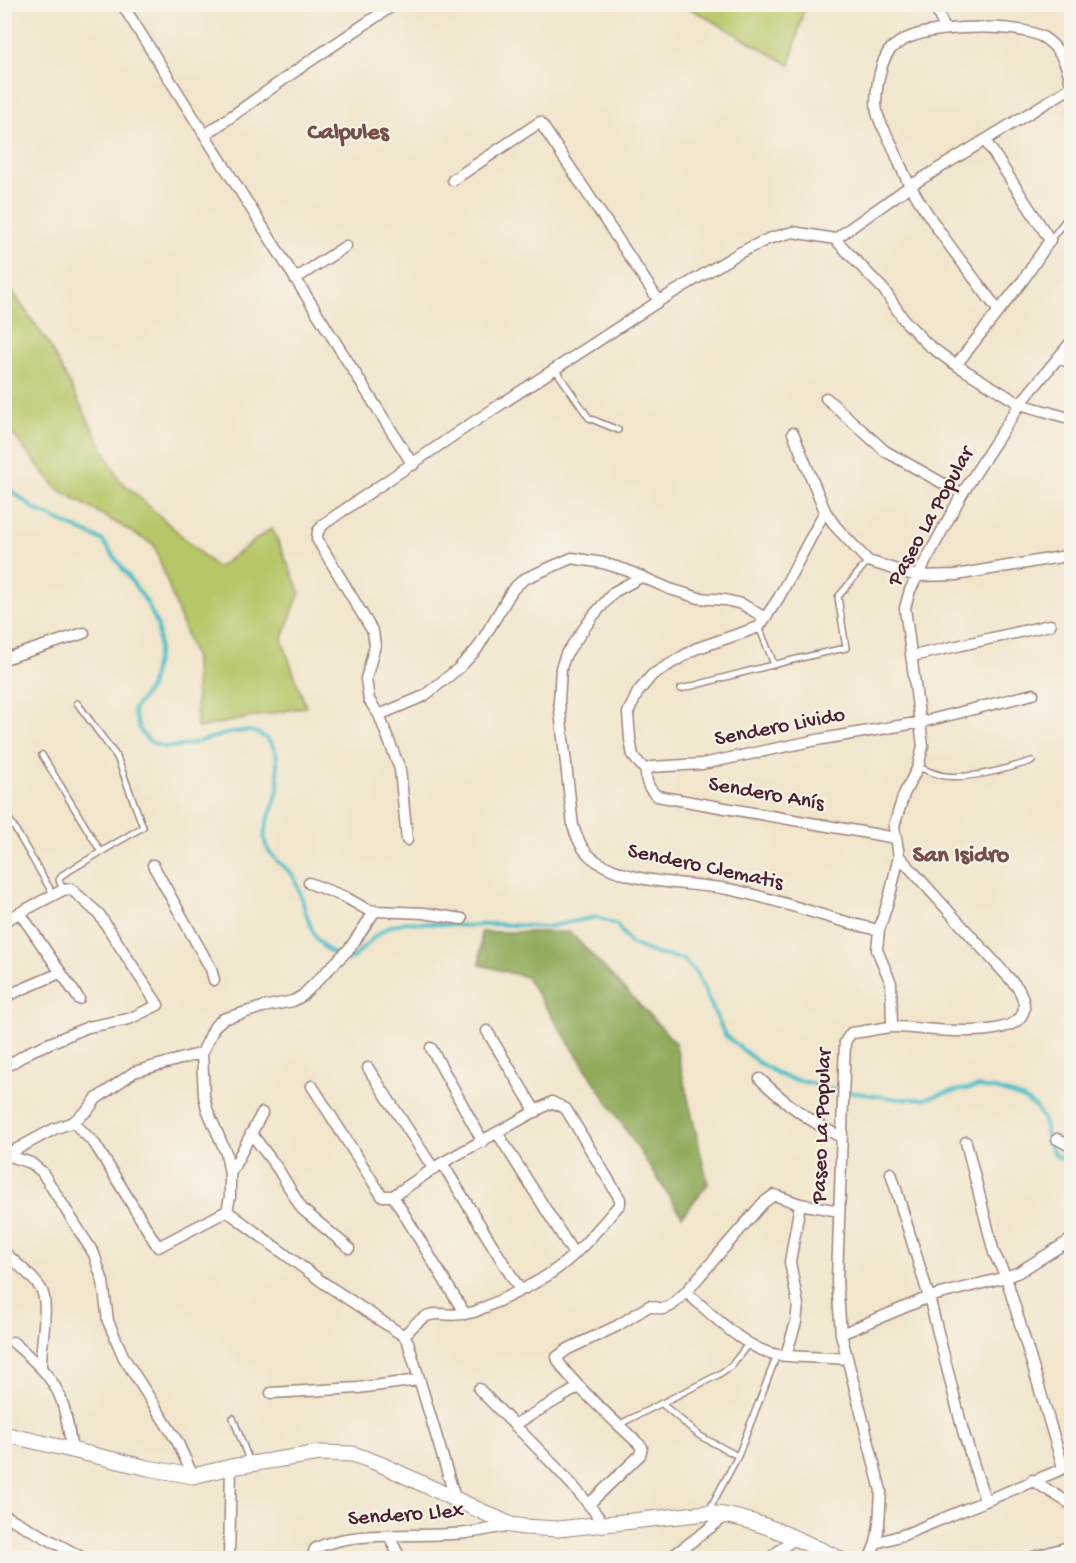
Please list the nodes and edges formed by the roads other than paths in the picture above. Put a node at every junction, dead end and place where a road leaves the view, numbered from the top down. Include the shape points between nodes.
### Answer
1 (122, 4) edge
2 (395, 4) edge
3 (934, 4) edge
4 (945, 29) junction
5 (1071, 87) edge
6 (205, 135) junction
7 (985, 140) junction
8 (453, 180) dead end
9 (910, 186) junction
10 (1071, 212) edge
11 (835, 239) junction
12 (1050, 240) junction
13 (346, 246) dead end
14 (295, 279) junction
15 (659, 301) junction
16 (998, 310) junction
17 (1071, 341) edge
18 (1057, 361) junction
19 (956, 365) junction
20 (1071, 365) edge
21 (555, 369) junction
22 (826, 398) dead end
23 (1020, 404) junction
24 (1071, 419) edge
25 (618, 430) dead end
26 (793, 433) dead end
27 (413, 465) junction
28 (962, 494) junction
29 (825, 511) junction
30 (1071, 555) edge
31 (868, 561) junction
32 (917, 576) junction
33 (641, 577) junction
34 (762, 622) junction
35 (1050, 625) dead end
36 (84, 633) dead end
37 (4, 647) edge
38 (913, 656) junction
39 (6, 659) edge
40 (774, 664) junction
41 (681, 689) dead end
42 (1033, 694) dead end
43 (77, 703) dead end
44 (379, 715) junction
45 (922, 722) junction
46 (42, 755) dead end
47 (1032, 761) dead end
48 (918, 767) junction
49 (646, 771) junction
50 (4, 810) edge
51 (896, 838) junction
52 (407, 840) dead end
53 (101, 852) junction
54 (898, 856) junction
55 (153, 865) dead end
56 (309, 883) dead end
57 (58, 892) junction
58 (375, 911) junction
59 (20, 913) junction
60 (462, 919) dead end
61 (4, 921) edge
62 (879, 930) junction
63 (60, 973) junction
64 (214, 980) dead end
65 (4, 997) edge
66 (79, 999) dead end
67 (892, 1027) junction
68 (487, 1031) dead end
69 (432, 1048) dead end
70 (202, 1053) junction
71 (4, 1068) edge
72 (368, 1068) dead end
73 (760, 1079) dead end
74 (312, 1086) dead end
75 (536, 1112) junction
76 (262, 1113) dead end
77 (73, 1122) junction
78 (250, 1133) junction
79 (498, 1134) junction
80 (841, 1137) junction
81 (1057, 1139) dead end
82 (483, 1142) junction
83 (966, 1142) dead end
84 (1071, 1147) edge
85 (5, 1155) edge
86 (437, 1166) junction
87 (891, 1173) dead end
88 (230, 1174) junction
89 (393, 1196) junction
90 (800, 1204) junction
91 (227, 1211) junction
92 (839, 1211) junction
93 (1071, 1239) edge
94 (349, 1248) dead end
95 (4, 1252) edge
96 (574, 1254) junction
97 (1005, 1277) junction
98 (520, 1290) junction
99 (686, 1292) junction
100 (929, 1297) junction
101 (465, 1314) junction
102 (841, 1334) junction
103 (404, 1336) junction
104 (13, 1342) dead end
105 (749, 1342) junction
106 (781, 1355) junction
107 (848, 1359) junction
108 (41, 1367) junction
109 (419, 1380) junction
110 (579, 1387) junction
111 (479, 1389) dead end
112 (271, 1393) dead end
113 (661, 1403) junction
114 (233, 1418) dead end
115 (620, 1424) junction
116 (514, 1425) junction
117 (4, 1434) edge
118 (72, 1450) junction
119 (738, 1456) junction
120 (251, 1465) junction
121 (1067, 1466) edge
122 (231, 1467) junction
123 (193, 1476) junction
124 (1032, 1480) junction
125 (455, 1498) junction
126 (986, 1500) junction
127 (589, 1504) junction
128 (1071, 1505) edge
129 (707, 1513) junction
130 (4, 1515) edge
131 (728, 1515) junction
132 (603, 1523) junction
133 (511, 1525) junction
134 (388, 1536) junction
135 (795, 1538) junction
136 (876, 1543) junction
137 (1071, 1546) edge
138 (83, 1558) edge
139 (229, 1558) edge
140 (312, 1558) edge
141 (400, 1558) edge
142 (670, 1558) edge
143 (770, 1558) edge
144 (838, 1558) edge
145 (870, 1558) edge
146 (1030, 1558) edge

1 - 6 street
2 - 6 street
3 - 4 street
4 - 5 street via 1002,28 1029,31 1047,39 1066,62
4 - 9 street via 913,36 892,48 878,81 877,114
5 - 7 street
6 - 14 street
7 - 9 street
7 - 12 street
8 - 15 street via 540,122
9 - 11 street
9 - 16 street
10 - 12 lane
11 - 15 street via 793,232 768,239
11 - 19 street via 927,344
12 - 16 street
13 - 14 street
14 - 27 street
15 - 21 street
16 - 19 street
17 - 18 street, Paseo La Popular
18 - 20 lane
18 - 23 street, Paseo La Popular
19 - 23 street
21 - 25 lane via 589,418
21 - 27 street
22 - 28 street via 885,451
23 - 24 street
23 - 28 street, Paseo La Popular
26 - 29 street
27 - 44 street via 318,531 317,539 373,632 375,645 366,679 369,700
28 - 32 street, Paseo La Popular
29 - 31 street
29 - 34 street
30 - 32 street via 956,575
31 - 32 street
31 - 40 lane via 838,597 846,648
32 - 38 street, Paseo La Popular via 905,608
33 - 34 street via 699,598 742,604
33 - 44 street via 603,563 572,558 524,579 513,589 477,649 459,668 424,696
33 - 62 street, Sendero Clematis via 614,592 566,654 561,668 558,702 573,826 579,844 588,856 626,874 728,889
34 - 40 lane
34 - 49 street via 695,649 652,675 638,692 628,713 630,739 633,756
35 - 38 street
36 - 39 street
37 - 39 street
38 - 45 street, Paseo La Popular
40 - 41 lane
42 - 45 street, Sendero Livido
43 - 53 lane via 117,757 143,827
44 - 52 street via 399,769
45 - 48 street, Paseo La Popular via 923,746
45 - 49 street, Sendero Livido via 702,764 651,767
46 - 53 lane
47 - 48 lane via 960,776 944,776
48 - 51 street, Paseo La Popular via 894,826
49 - 51 street, Sendero Anís via 646,782 657,796
50 - 57 lane
51 - 54 street, Paseo La Popular
53 - 57 lane via 62,875
54 - 62 street
54 - 67 street, Paseo La Popular via 1025,1000 1023,1012 1015,1022 989,1031
55 - 64 street
56 - 58 street
57 - 59 street
57 - 71 street via 71,889 99,914 158,1005 129,1019 88,1027 31,1051
58 - 60 street
58 - 70 street via 350,948 302,996 223,1019 215,1026
59 - 61 street
59 - 63 street
62 - 67 street via 877,950 891,983
63 - 65 street
63 - 66 street
67 - 80 street, Paseo La Popular via 851,1033 844,1042
68 - 75 street
69 - 82 street
70 - 77 street via 134,1072 96,1099
70 - 88 street via 207,1109 226,1153
72 - 86 street
73 - 80 street via 787,1104
74 - 89 street via 382,1196
75 - 79 street
75 - 96 street via 552,1102 566,1109 620,1199 620,1204
76 - 78 street
77 - 85 street
77 - 91 street via 94,1144 158,1247
78 - 88 street
78 - 94 street via 302,1209
79 - 82 street
79 - 96 street
80 - 92 street, Paseo La Popular
81 - 84 street
82 - 86 street
83 - 97 street via 994,1253
85 - 123 street via 31,1163 42,1172 94,1254 103,1282 108,1321 124,1358 177,1442
86 - 89 street
86 - 98 street
87 - 100 street
88 - 91 street
89 - 101 street
90 - 92 street
90 - 99 street via 774,1195 763,1203
90 - 106 street via 790,1262 798,1305 796,1322
91 - 103 street
92 - 102 street, Paseo La Popular via 837,1281
93 - 97 street
95 - 108 street via 41,1289 45,1300
96 - 98 street via 549,1275
97 - 100 street
97 - 121 street
98 - 101 street
99 - 105 street
99 - 110 street via 671,1306 649,1306 560,1354 558,1361
100 - 102 street
100 - 126 street via 963,1431
101 - 103 street via 432,1313 416,1322
102 - 107 street, Paseo La Popular
103 - 109 street
104 - 108 street
105 - 106 street
105 - 113 lane via 731,1366
106 - 107 street
106 - 119 lane
107 - 136 street, Paseo La Popular via 881,1491
108 - 118 street via 62,1400
109 - 112 street
109 - 125 street
110 - 115 street
110 - 116 street
111 - 116 street
113 - 115 lane
113 - 119 lane via 700,1436
114 - 120 lane
115 - 127 street via 642,1447 640,1455
116 - 127 street
117 - 118 main road
118 - 123 main road
119 - 129 lane
120 - 122 main road
120 - 125 main road via 320,1452 353,1454
121 - 124 street
122 - 123 main road
122 - 139 street
124 - 126 street
124 - 128 street
125 - 133 main road
126 - 136 street
127 - 132 street
129 - 131 main road
129 - 132 main road
130 - 138 street
131 - 135 main road via 773,1527
131 - 142 street
132 - 133 main road via 558,1529
133 - 134 street, Sendero Llex via 465,1533
134 - 140 street, Sendero Llex via 330,1541 315,1549
134 - 141 street
135 - 143 street
135 - 144 main road
136 - 145 street, Paseo La Popular
137 - 146 street

